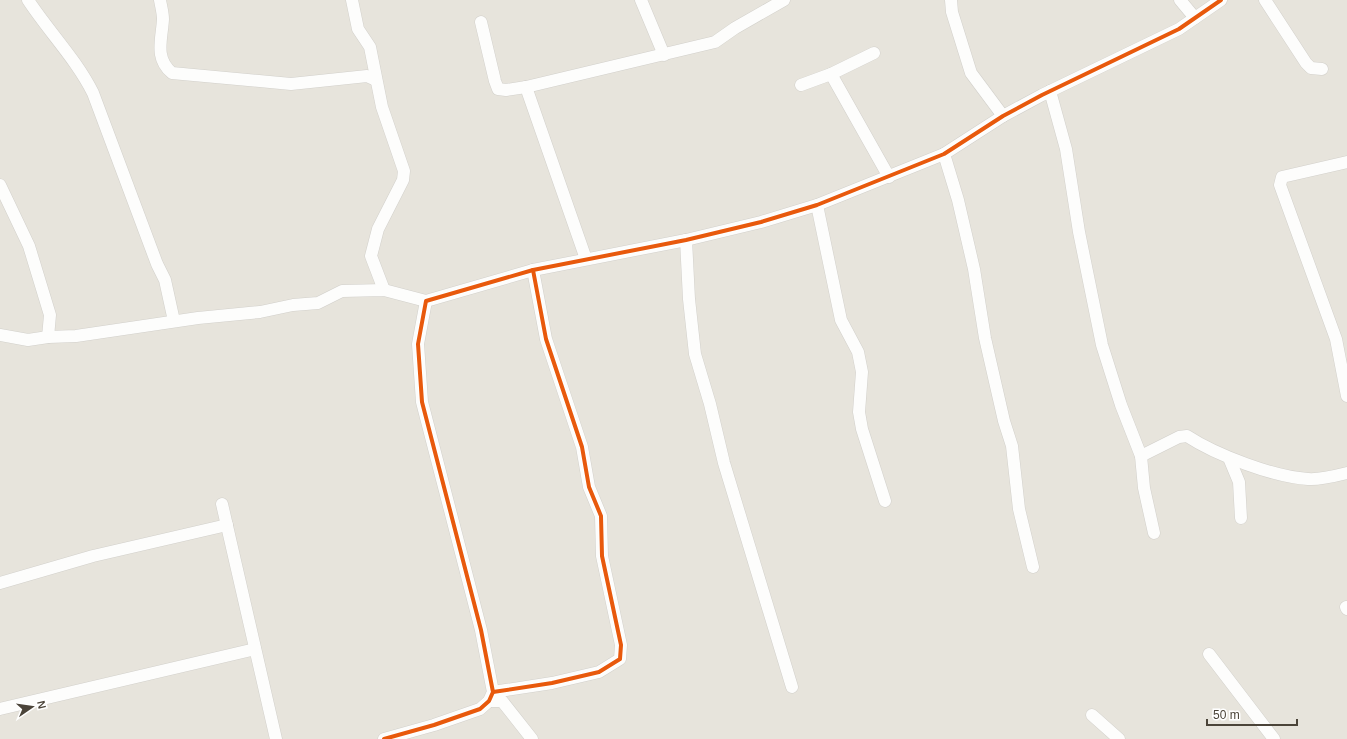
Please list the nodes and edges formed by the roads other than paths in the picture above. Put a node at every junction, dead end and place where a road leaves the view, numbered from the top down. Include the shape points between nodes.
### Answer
1 (28, 0) edge
2 (160, 0) edge
3 (352, 0) edge
4 (641, 0) edge
5 (784, 0) edge
6 (951, 0) edge
7 (1180, 0) edge
8 (1221, 0) edge
9 (1265, 0) edge
10 (1195, 18) junction
11 (481, 22) dead end
12 (874, 53) dead end
13 (664, 55) junction
14 (1322, 69) dead end
15 (831, 74) junction
16 (376, 80) junction
17 (801, 85) dead end
18 (526, 86) junction
19 (1050, 91) junction
20 (1003, 116) junction
21 (944, 154) junction
22 (1347, 162) edge
23 (889, 177) junction
24 (0, 185) edge
25 (817, 205) junction
26 (686, 240) junction
27 (586, 259) junction
28 (533, 270) junction
29 (384, 290) junction
30 (426, 301) junction
31 (174, 321) junction
32 (0, 335) edge
33 (48, 336) junction
34 (1347, 396) edge
35 (1141, 456) junction
36 (1229, 458) junction
37 (1347, 473) edge
38 (885, 501) dead end
39 (222, 504) dead end
40 (1241, 518) dead end
41 (227, 525) junction
42 (1154, 533) dead end
43 (1033, 567) dead end
44 (0, 582) edge
45 (255, 649) junction
46 (1208, 654) dead end
47 (792, 687) dead end
48 (491, 697) junction
49 (0, 709) edge
50 (1092, 715) dead end
51 (276, 739) edge
52 (384, 739) edge
53 (532, 739) edge
54 (1119, 739) edge
55 (1274, 739) edge

1 - 31 street via 43,23 82,70 93,93 165,280
2 - 16 street via 163,18 160,53 172,73 291,84 367,76
3 - 16 street via 358,29 370,47
4 - 13 street
5 - 13 street via 715,42
6 - 20 street via 952,12 971,74
7 - 10 street
8 - 10 street
9 - 14 street via 1306,63 1311,68
10 - 19 street via 1179,29
11 - 18 street via 498,88 506,90
12 - 15 street
13 - 18 street
15 - 17 street
15 - 23 street
16 - 29 street via 382,107 404,171 403,180 378,229 371,256
18 - 27 street
19 - 20 street
19 - 35 street via 1066,149 1079,232 1102,345
20 - 21 street
21 - 23 street
21 - 43 street via 974,269 985,338 1012,446 1019,509
22 - 34 street via 1282,177 1280,185 1336,339
23 - 25 street
24 - 33 street via 29,246 50,315
25 - 26 street
25 - 38 street via 841,320 858,352 862,372 859,412
26 - 27 street
26 - 47 street via 695,354 724,463
27 - 28 street
28 - 30 street
28 - 48 street via 546,339 582,447 589,487 601,516 602,556 619,638 620,659 600,672
29 - 30 street
29 - 31 street via 342,291 318,303
30 - 48 street via 418,344 422,402 481,630
31 - 33 street via 76,336
32 - 33 street via 28,340
35 - 36 street via 1179,437 1188,436
35 - 42 street via 1144,488
36 - 37 street via 1308,479
36 - 40 street via 1239,482
39 - 41 street
41 - 44 street via 93,556
41 - 45 street
45 - 49 street
45 - 51 street
46 - 55 street
48 - 52 street via 480,710
48 - 53 street via 502,701
50 - 54 street

